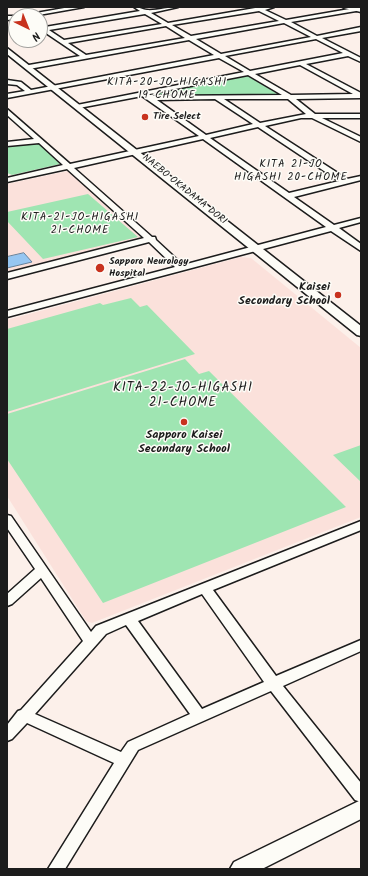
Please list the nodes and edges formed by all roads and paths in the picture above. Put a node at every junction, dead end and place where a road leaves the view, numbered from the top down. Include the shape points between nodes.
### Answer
1 (81, 7) edge
2 (137, 7) edge
3 (175, 7) edge
4 (271, 7) edge
5 (346, 7) edge
6 (260, 9) junction
7 (359, 9) edge
8 (48, 12) edge
9 (145, 12) junction
10 (285, 22) junction
11 (168, 25) junction
12 (48, 26) edge
13 (361, 29) edge
14 (48, 31) edge
15 (192, 38) junction
16 (316, 38) junction
17 (64, 42) junction
18 (7, 50) edge
19 (348, 54) junction
20 (219, 56) junction
21 (85, 57) junction
22 (361, 60) edge
23 (300, 63) junction
24 (29, 67) junction
25 (248, 73) junction
26 (7, 82) edge
27 (54, 87) junction
28 (29, 91) junction
29 (361, 95) edge
30 (7, 96) edge
31 (146, 96) junction
32 (216, 97) junction
33 (290, 97) junction
34 (79, 106) junction
35 (7, 111) edge
36 (313, 116) junction
37 (361, 116) edge
38 (7, 120) edge
39 (16, 120) junction
40 (260, 126) junction
41 (204, 138) junction
42 (361, 140) edge
43 (40, 141) junction
44 (7, 144) edge
45 (137, 152) junction
46 (69, 167) junction
47 (361, 178) edge
48 (7, 180) edge
49 (346, 182) junction
50 (287, 196) junction
51 (361, 220) edge
52 (331, 228) junction
53 (152, 239) junction
54 (257, 248) junction
55 (361, 248) edge
56 (182, 268) junction
57 (7, 276) edge
58 (7, 314) edge
59 (361, 332) edge
60 (7, 519) edge
61 (361, 525) edge
62 (41, 571) junction
63 (205, 588) junction
64 (7, 601) edge
65 (129, 619) junction
66 (90, 641) junction
67 (361, 644) edge
68 (274, 684) junction
69 (23, 715) junction
70 (199, 716) junction
71 (7, 735) edge
72 (124, 760) junction
73 (361, 795) edge
74 (361, 809) edge
75 (56, 869) edge
76 (241, 869) edge

1 - 8 street
2 - 9 street
3 - 9 street
4 - 6 street
5 - 7 street
6 - 10 street
6 - 11 street
7 - 10 street
9 - 11 street
9 - 12 street
10 - 15 street
10 - 16 street
11 - 15 street
11 - 17 street
13 - 16 street
14 - 17 street
15 - 20 street
15 - 21 street
16 - 19 street
16 - 20 street
17 - 21 street
18 - 24 street, NAEBO OKADAMA DORI
19 - 22 street
19 - 23 street
20 - 25 street
20 - 27 street
21 - 24 street
23 - 25 street
23 - 29 street
24 - 27 street, NAEBO OKADAMA DORI
25 - 31 street
25 - 33 street
26 - 28 street via 19,83
27 - 28 street
27 - 34 street, NAEBO OKADAMA DORI
28 - 30 street
29 - 33 street
31 - 32 street
31 - 34 street
31 - 41 street
32 - 33 street
32 - 40 street
33 - 36 street
34 - 45 street, NAEBO OKADAMA DORI
35 - 39 street
36 - 37 street
36 - 40 street via 301,116
36 - 42 street
38 - 39 street
39 - 43 street
40 - 41 street
40 - 49 street
41 - 45 street
41 - 50 street
43 - 44 street
43 - 46 street
45 - 46 street
45 - 54 street, NAEBO OKADAMA DORI
46 - 48 street
46 - 53 street
47 - 49 street
49 - 50 street
50 - 52 street
51 - 52 street
52 - 54 street
52 - 55 street
53 - 56 street
53 - 57 street
54 - 56 street
54 - 59 street, NAEBO OKADAMA DORI
56 - 58 street
60 - 62 street
61 - 63 street
62 - 64 street
62 - 66 street
63 - 65 street
63 - 68 street
65 - 66 street via 101,630
65 - 70 street
66 - 69 street
67 - 68 street
68 - 70 street
68 - 73 street
69 - 71 street
69 - 72 street
70 - 72 street via 133,746
72 - 75 street
74 - 76 street

